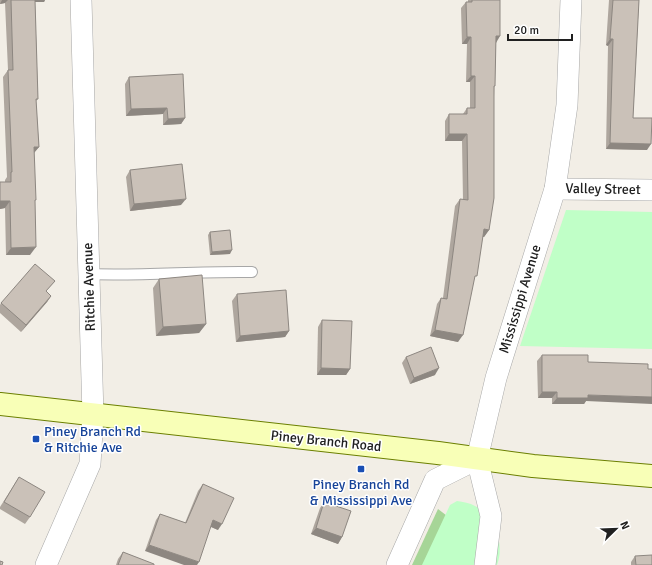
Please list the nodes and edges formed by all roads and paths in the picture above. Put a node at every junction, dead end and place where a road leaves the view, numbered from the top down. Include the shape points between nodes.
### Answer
1 (81, 0) edge
2 (571, 0) edge
3 (555, 189) junction
4 (652, 190) edge
5 (252, 272) dead end
6 (89, 274) junction
7 (0, 404) edge
8 (93, 415) junction
9 (477, 459) junction
10 (652, 476) edge
11 (46, 565) edge
12 (397, 565) edge
13 (485, 565) edge

1 - 6 street, Ritchie Avenue
2 - 3 street, Mississippi Avenue via 567,105
3 - 4 street, Valley Street
3 - 9 street, Mississippi Avenue via 496,378
5 - 6 lane
6 - 8 street, Ritchie Avenue
7 - 8 main road, Piney Branch Road
8 - 9 main road, Piney Branch Road
8 - 11 street, Ritchie Avenue via 90,464
9 - 10 main road, Piney Branch Road
9 - 12 street via 435,480
9 - 13 street via 491,516

